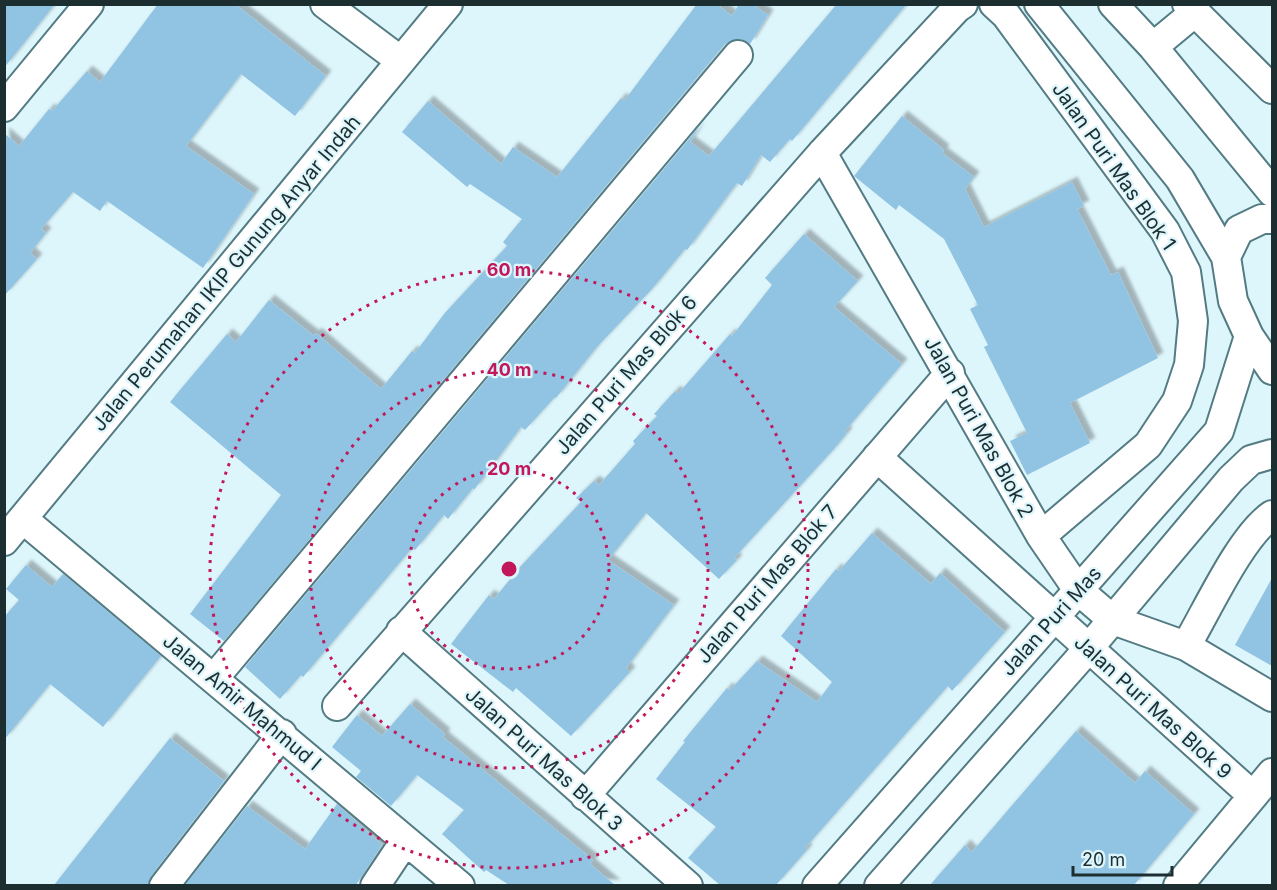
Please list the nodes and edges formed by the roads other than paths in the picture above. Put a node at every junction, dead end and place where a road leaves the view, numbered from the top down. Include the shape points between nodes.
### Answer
1 (89, 4) edge
2 (325, 4) edge
3 (448, 4) edge
4 (963, 4) edge
5 (994, 4) edge
6 (1039, 4) edge
7 (1113, 4) edge
8 (1190, 9) edge
9 (1153, 47) junction
10 (738, 55) dead end
11 (401, 61) junction
12 (1272, 89) edge
13 (4, 107) edge
14 (822, 153) junction
15 (1272, 192) edge
16 (1272, 219) edge
17 (1226, 257) junction
18 (1249, 336) junction
19 (1272, 370) edge
20 (950, 373) junction
21 (1219, 431) junction
22 (877, 457) junction
23 (1262, 457) edge
24 (1161, 498) junction
25 (1272, 514) edge
26 (23, 519) junction
27 (1193, 525) junction
28 (1041, 536) junction
29 (4, 541) edge
30 (1078, 590) junction
31 (1053, 618) junction
32 (1113, 620) junction
33 (401, 631) junction
34 (1186, 646) junction
35 (1088, 649) junction
36 (214, 677) junction
37 (1272, 697) edge
38 (337, 706) dead end
39 (282, 734) junction
40 (1272, 773) edge
41 (585, 796) junction
42 (1253, 796) junction
43 (405, 841) junction
44 (164, 885) edge
45 (375, 885) edge
46 (460, 885) edge
47 (688, 885) edge
48 (817, 885) edge
49 (879, 885) edge
50 (1178, 885) edge

1 - 13 street
2 - 11 street
3 - 11 street, Jalan Perumahan IKIP Gunung Anyar Indah
4 - 14 street
5 - 28 street, Jalan Puri Mas Blok 1 via 1165,231 1186,272 1193,321 1189,365 1178,401 1148,445
6 - 17 street via 1180,180
7 - 9 street
8 - 9 street
8 - 12 street
9 - 15 street
10 - 36 street
11 - 26 street, Jalan Perumahan IKIP Gunung Anyar Indah
14 - 20 street, Jalan Puri Mas Blok 2
14 - 33 street, Jalan Puri Mas Blok 6
16 - 17 street via 1262,219 1239,230
17 - 18 street via 1233,301
18 - 19 street
18 - 21 street, Jalan Puri Mas
20 - 22 street, Jalan Puri Mas Blok 7
20 - 28 street, Jalan Puri Mas Blok 2
21 - 23 street
21 - 24 street, Jalan Puri Mas
22 - 31 street, Jalan Puri Mas Blok 9
22 - 41 street, Jalan Puri Mas Blok 7
23 - 27 street
24 - 27 street
24 - 30 street, Jalan Puri Mas
25 - 34 street via 1241,551
26 - 29 street, Jalan Perumahan IKIP Gunung Anyar Indah
26 - 36 street, Jalan Amir Mahmud I
27 - 32 street
28 - 30 street, Jalan Puri Mas Blok 2
30 - 31 street, Jalan Puri Mas
30 - 32 street, Jalan Puri Mas Blok 2
31 - 35 street, Jalan Puri Mas Blok 9
31 - 48 street, Jalan Puri Mas
32 - 34 street, Jalan Puri Mas Blok 2
32 - 35 street
33 - 38 street, Jalan Puri Mas Blok 6
33 - 41 street, Jalan Puri Mas Blok 3
34 - 37 street, Jalan Puri Mas Blok 2
35 - 42 street, Jalan Puri Mas Blok 9
35 - 49 street
36 - 39 street, Jalan Amir Mahmud I
39 - 43 street, Jalan Amir Mahmud I
39 - 44 street
40 - 42 street
41 - 47 street, Jalan Puri Mas Blok 3
42 - 50 street
43 - 45 street
43 - 46 street, Jalan Amir Mahmud I

